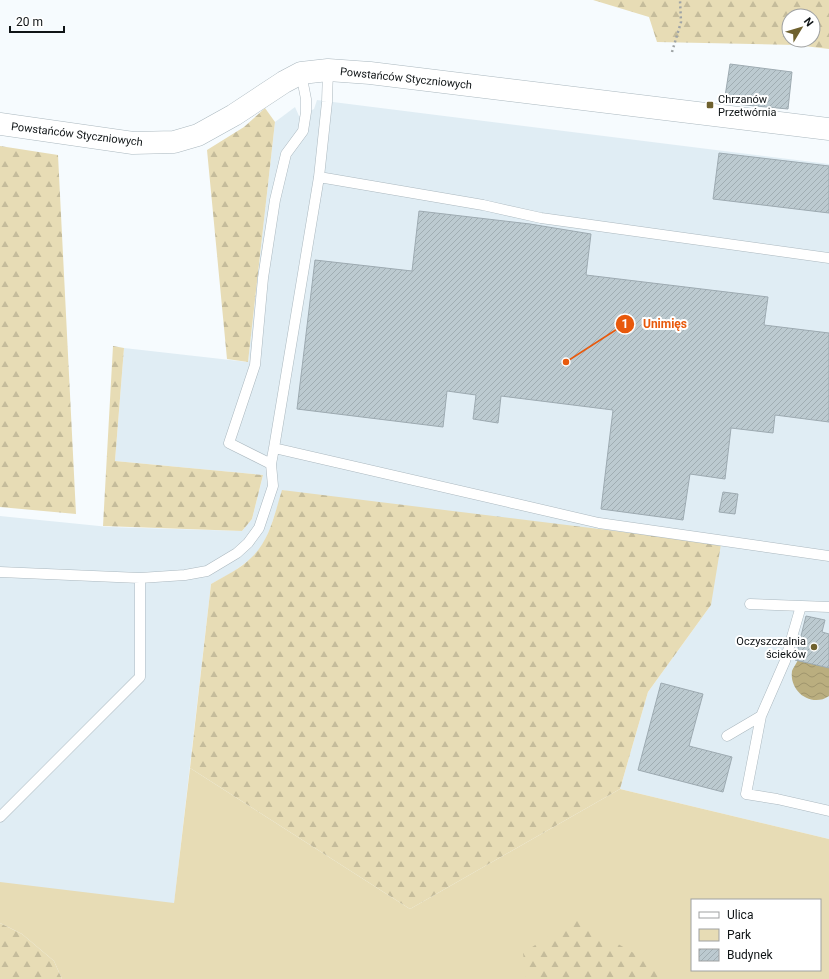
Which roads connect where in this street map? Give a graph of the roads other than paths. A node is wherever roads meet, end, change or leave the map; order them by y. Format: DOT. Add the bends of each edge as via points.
graph roads {
  1 [pos="328,70"];
  2 [pos="301,73"];
  3 [pos="0,124"];
  4 [pos="829,129"];
  5 [pos="319,177"];
  6 [pos="829,258"];
  7 [pos="274,448"];
  8 [pos="271,464"];
  9 [pos="829,556"];
  10 [pos="0,572"];
  11 [pos="140,578"];
  12 [pos="750,604"];
  13 [pos="801,606"];
  14 [pos="829,607"];
  15 [pos="761,716"];
  16 [pos="727,736"];
  17 [pos="829,811"];
  18 [pos="0,817"];
  1 -- 2 [label="street, Powstańców Styczniowych"];
  1 -- 4 [label="street, Powstańców Styczniowych" via="383,74"];
  1 -- 5 [label="lane"];
  2 -- 3 [label="street, Powstańców Styczniowych" via="198,135 174,142 133,143"];
  2 -- 8 [label="lane" via="306,98 303,131 286,154 275,200 263,278 255,365 229,443"];
  5 -- 6 [label="lane" via="483,205 541,218"];
  5 -- 7 [label="lane"];
  7 -- 8 [label="lane"];
  7 -- 9 [label="lane" via="599,523"];
  8 -- 11 [label="lane" via="273,486 259,528 237,553 207,571"];
  10 -- 11 [label="lane"];
  11 -- 18 [label="lane" via="140,677"];
  12 -- 13 [label="lane"];
  13 -- 14 [label="lane"];
  13 -- 15 [label="lane" via="785,662"];
  15 -- 16 [label="lane"];
  15 -- 17 [label="lane" via="746,794"];
}
